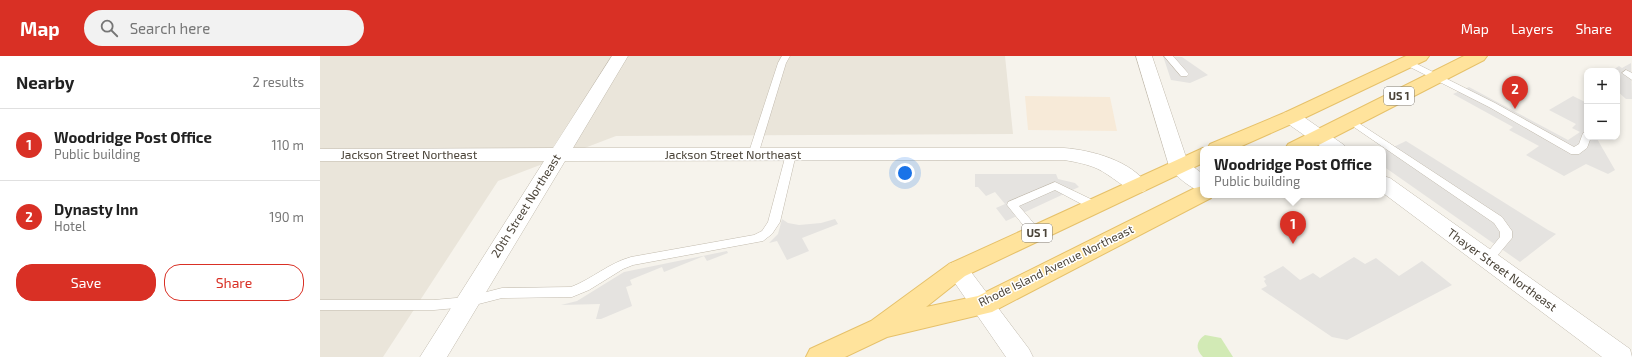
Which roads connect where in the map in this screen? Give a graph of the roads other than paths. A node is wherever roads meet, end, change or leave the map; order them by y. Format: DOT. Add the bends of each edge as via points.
graph roads {
  1 [pos="620,56"];
  2 [pos="786,56"];
  3 [pos="1144,56"];
  4 [pos="1168,56"];
  5 [pos="1478,56"];
  6 [pos="1414,59"];
  7 [pos="1184,74"];
  8 [pos="1437,77"];
  9 [pos="1291,117"];
  10 [pos="1351,121"];
  11 [pos="1320,137"];
  12 [pos="1585,140"];
  13 [pos="1225,146"];
  14 [pos="1301,146"];
  15 [pos="1333,146"];
  16 [pos="791,154"];
  17 [pos="320,155"];
  18 [pos="558,155"];
  19 [pos="753,155"];
  20 [pos="1200,156"];
  21 [pos="1179,166"];
  22 [pos="1200,183"];
  23 [pos="1386,185"];
  24 [pos="1138,186"];
  25 [pos="1200,195"];
  26 [pos="1095,206"];
  27 [pos="1036,234"];
  28 [pos="1488,259"];
  29 [pos="957,270"];
  30 [pos="467,302"];
  31 [pos="983,305"];
  32 [pos="320,306"];
  33 [pos="880,328"];
  34 [pos="433,357"];
  35 [pos="819,357"];
  36 [pos="1020,357"];
  37 [pos="1621,357"];
  1 -- 18 [label="street, 20th Street Northeast"];
  2 -- 19 [label="lane"];
  3 -- 21 [label="street"];
  4 -- 7 [label="lane"];
  5 -- 8 [label="main road, US 1"];
  6 -- 8 [label="lane"];
  6 -- 9 [label="main road, US 1"];
  8 -- 10 [label="main road, US 1"];
  8 -- 12 [label="lane" via="1575,152 1583,146"];
  9 -- 11 [label="street"];
  9 -- 13 [label="main road, US 1"];
  10 -- 11 [label="main road, US 1"];
  10 -- 28 [label="lane" via="1498,220 1506,231 1506,238"];
  11 -- 14 [label="main road, US 1"];
  11 -- 15 [label="street"];
  16 -- 19 [label="street, Jackson Street Northeast"];
  16 -- 24 [label="street, Jackson Street Northeast" via="1064,154 1103,163"];
  16 -- 30 [label="lane" via="774,222 764,236 631,261 572,292 502,293"];
  17 -- 18 [label="street, Jackson Street Northeast"];
  18 -- 19 [label="street, Jackson Street Northeast"];
  18 -- 30 [label="street, 20th Street Northeast"];
  20 -- 21 [label="main road, Rhode Island Avenue Northeast / US 1"];
  21 -- 22 [label="street"];
  21 -- 24 [label="main road, Rhode Island Avenue Northeast / US 1"];
  23 -- 28 [label="street, Thayer Street Northeast"];
  24 -- 26 [label="main road, Rhode Island Avenue Northeast / US 1"];
  25 -- 31 [label="main road, Rhode Island Avenue Northeast / US 1"];
  26 -- 27 [label="main road, Rhode Island Avenue Northeast / US 1"];
  26 -- 27 [label="lane" via="1055,186 1012,205"];
  27 -- 29 [label="main road, Rhode Island Avenue Northeast / US 1"];
  28 -- 37 [label="street, Thayer Street Northeast"];
  29 -- 31 [label="street"];
  29 -- 33 [label="main road, Rhode Island Avenue Northeast / US 1"];
  30 -- 32 [label="lane" via="434,305"];
  30 -- 34 [label="street, 20th Street Northeast"];
  31 -- 33 [label="main road, Rhode Island Avenue Northeast / US 1"];
  31 -- 36 [label="street"];
  33 -- 35 [label="main road, Rhode Island Avenue Northeast / US 1"];
}
